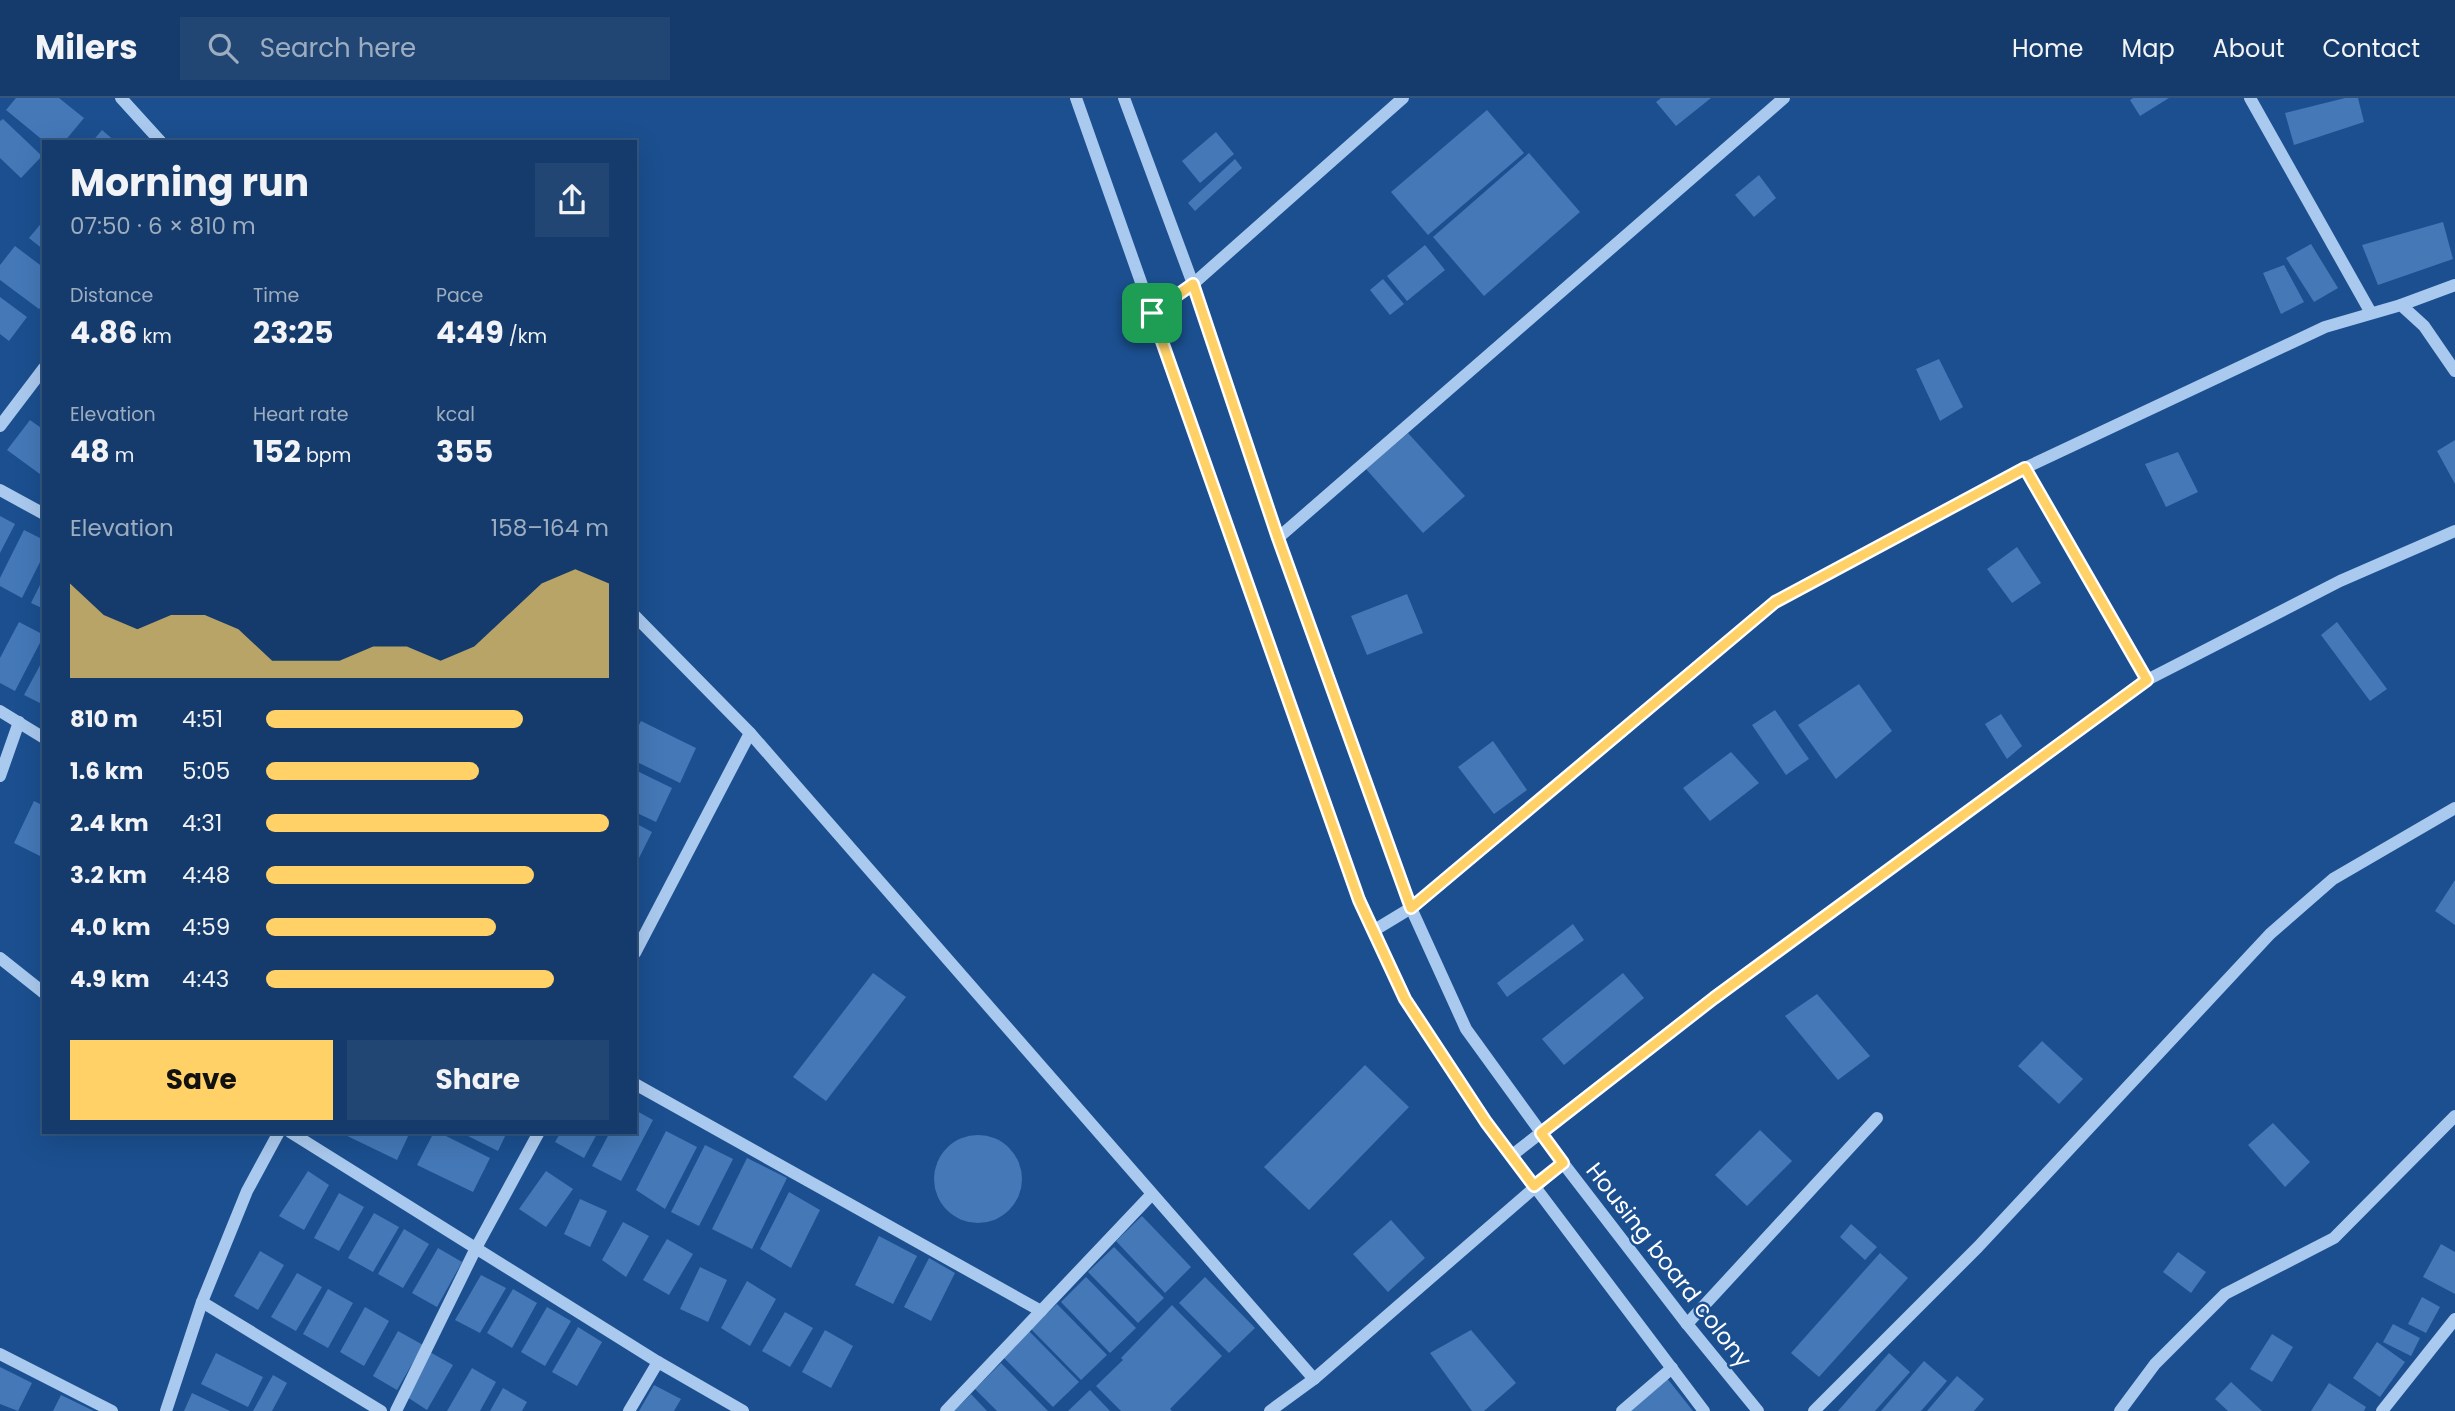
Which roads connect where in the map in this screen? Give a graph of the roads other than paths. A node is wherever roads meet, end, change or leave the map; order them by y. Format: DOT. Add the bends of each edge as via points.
graph roads {
  1 [pos="121,98"];
  2 [pos="1076,98"];
  3 [pos="1124,98"];
  4 [pos="1402,98"];
  5 [pos="1784,98"];
  6 [pos="2250,98"];
  7 [pos="159,140"];
  8 [pos="1193,284"];
  9 [pos="2455,285"];
  10 [pos="2401,305"];
  11 [pos="1152,313"];
  12 [pos="2371,313"];
  13 [pos="42,371"];
  14 [pos="2455,371"];
  15 [pos="0,426"];
  16 [pos="2025,468"];
  17 [pos="0,490"];
  18 [pos="42,513"];
  19 [pos="2455,531"];
  20 [pos="1278,538"];
  21 [pos="637,618"];
  22 [pos="2147,680"];
  23 [pos="0,711"];
  24 [pos="19,722"];
  25 [pos="750,733"];
  26 [pos="42,737"];
  27 [pos="0,776"];
  28 [pos="2455,808"];
  29 [pos="1411,908"];
  30 [pos="1373,932"];
  31 [pos="637,949"];
  32 [pos="0,958"];
  33 [pos="42,991"];
  34 [pos="637,1085"];
  35 [pos="2455,1116"];
  36 [pos="1877,1118"];
  37 [pos="1541,1133"];
  38 [pos="278,1134"];
  39 [pos="293,1134"];
  40 [pos="538,1134"];
  41 [pos="1511,1156"];
  42 [pos="1563,1163"];
  43 [pos="1534,1186"];
  44 [pos="1152,1194"];
  45 [pos="476,1248"];
  46 [pos="202,1302"];
  47 [pos="1041,1311"];
  48 [pos="2455,1319"];
  49 [pos="1687,1324"];
  50 [pos="0,1354"];
  51 [pos="658,1362"];
  52 [pos="1672,1368"];
  53 [pos="1314,1379"];
  54 [pos="112,1411"];
  55 [pos="166,1411"];
  56 [pos="380,1411"];
  57 [pos="396,1411"];
  58 [pos="629,1411"];
  59 [pos="743,1411"];
  60 [pos="946,1411"];
  61 [pos="1269,1411"];
  62 [pos="1622,1411"];
  63 [pos="1704,1411"];
  64 [pos="1758,1411"];
  65 [pos="1814,1411"];
  66 [pos="2120,1411"];
  67 [pos="2382,1411"];
  1 -- 7 [label="street"];
  2 -- 11 [label="street"];
  3 -- 8 [label="street, Housing board colony"];
  4 -- 8 [label="street"];
  5 -- 20 [label="street"];
  6 -- 12 [label="street"];
  8 -- 11 [label="street"];
  8 -- 20 [label="street, Housing board colony"];
  9 -- 10 [label="street"];
  10 -- 12 [label="street"];
  10 -- 14 [label="street" via="2424,327"];
  11 -- 30 [label="street"];
  12 -- 16 [label="street" via="2325,327"];
  13 -- 15 [label="street"];
  16 -- 22 [label="street"];
  16 -- 29 [label="street" via="1775,602"];
  17 -- 18 [label="street"];
  19 -- 22 [label="street" via="2340,581"];
  20 -- 29 [label="street, Housing board colony"];
  21 -- 25 [label="street"];
  22 -- 37 [label="street" via="1714,998"];
  23 -- 24 [label="street"];
  24 -- 26 [label="street"];
  24 -- 27 [label="street"];
  25 -- 31 [label="street"];
  25 -- 44 [label="street"];
  28 -- 65 [label="street" via="2333,879 2270,934 1978,1247"];
  29 -- 30 [label="street"];
  29 -- 37 [label="street, Housing board colony" via="1466,1029"];
  30 -- 41 [label="street" via="1405,999"];
  32 -- 33 [label="street"];
  34 -- 47 [label="street"];
  35 -- 66 [label="street" via="2334,1238 2225,1294 2155,1364"];
  36 -- 49 [label="street"];
  37 -- 41 [label="street"];
  37 -- 42 [label="street, Housing board colony"];
  38 -- 46 [label="street" via="247,1191"];
  39 -- 45 [label="street"];
  40 -- 45 [label="street"];
  41 -- 43 [label="street"];
  42 -- 43 [label="street"];
  42 -- 49 [label="street, Housing board colony"];
  43 -- 52 [label="street"];
  43 -- 53 [label="street"];
  44 -- 47 [label="street"];
  44 -- 53 [label="street"];
  45 -- 51 [label="street"];
  45 -- 57 [label="street"];
  46 -- 55 [label="street"];
  46 -- 56 [label="street"];
  47 -- 60 [label="street"];
  48 -- 67 [label="street"];
  49 -- 64 [label="street, Housing board colony"];
  50 -- 54 [label="street"];
  51 -- 58 [label="street"];
  51 -- 59 [label="street"];
  52 -- 62 [label="street"];
  52 -- 63 [label="street"];
  53 -- 61 [label="street"];
}
